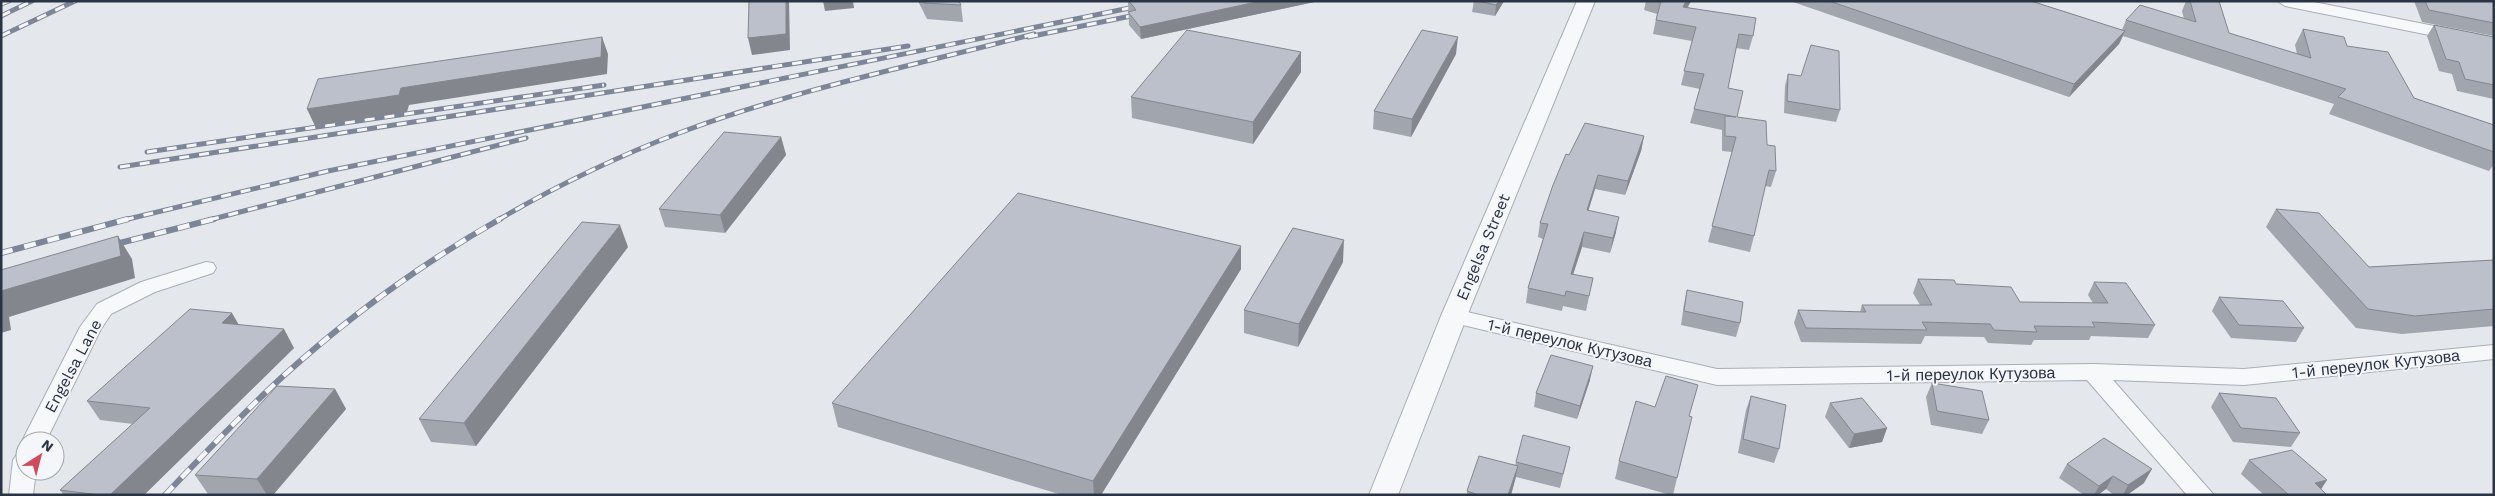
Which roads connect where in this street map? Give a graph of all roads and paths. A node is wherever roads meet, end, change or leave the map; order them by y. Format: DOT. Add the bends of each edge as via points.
graph roads {
  1 [pos="1586,1"];
  2 [pos="2285,1"];
  3 [pos="2494,43"];
  4 [pos="206,268"];
  5 [pos="1454,316"];
  6 [pos="2494,352"];
  7 [pos="2093,372"];
  8 [pos="39,431"];
  9 [pos="23,481"];
  10 [pos="21,495"];
  11 [pos="1383,495"];
  12 [pos="2202,495"];
  1 -- 5 [label="street, Engelsa Street"];
  2 -- 3 [label="street"];
  4 -- 8 [label="street, Engelsa Lane" via="148,287 104,309 91,327"];
  5 -- 7 [label="street, 1-й переулок Кутузова" via="1717,377"];
  5 -- 11 [label="street, Engelsa Street"];
  6 -- 7 [label="street, 1-й переулок Кутузова" via="2244,377"];
  7 -- 12 [label="street"];
  9 -- 10 [label="street"];
}
